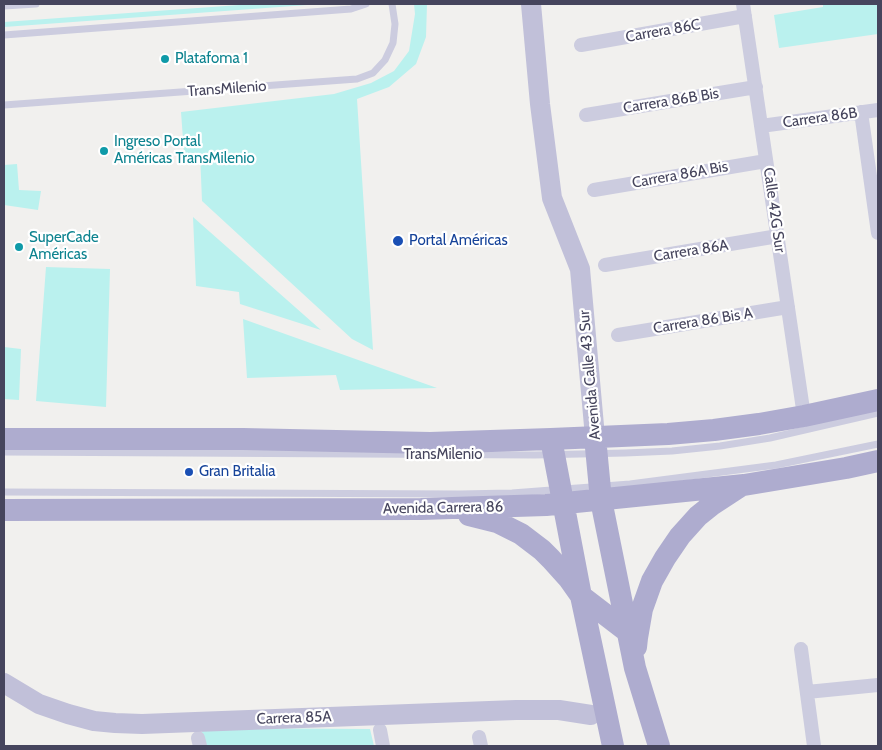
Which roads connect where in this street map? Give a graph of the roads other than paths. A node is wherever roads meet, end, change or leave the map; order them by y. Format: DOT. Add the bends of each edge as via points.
graph roads {
  1 [pos="36,4"];
  2 [pos="366,4"];
  3 [pos="392,4"];
  4 [pos="531,4"];
  5 [pos="542,4"];
  6 [pos="4,6"];
  7 [pos="744,10"];
  8 [pos="4,35"];
  9 [pos="581,45"];
  10 [pos="756,87"];
  11 [pos="540,104"];
  12 [pos="4,105"];
  13 [pos="878,110"];
  14 [pos="861,112"];
  15 [pos="586,115"];
  16 [pos="761,126"];
  17 [pos="766,161"];
  18 [pos="594,190"];
  19 [pos="878,233"];
  20 [pos="778,236"];
  21 [pos="604,265"];
  22 [pos="788,308"];
  23 [pos="618,335"];
  24 [pos="878,400"];
  25 [pos="878,413"];
  26 [pos="804,416"];
  27 [pos="4,439"];
  28 [pos="878,444"];
  29 [pos="596,446"];
  30 [pos="553,447"];
  31 [pos="4,452"];
  32 [pos="878,461"];
  33 [pos="744,484"];
  34 [pos="4,492"];
  35 [pos="601,493"];
  36 [pos="562,496"];
  37 [pos="421,509"];
  38 [pos="4,510"];
  39 [pos="581,596"];
  40 [pos="628,632"];
  41 [pos="801,649"];
  42 [pos="635,668"];
  43 [pos="4,683"];
  44 [pos="878,685"];
  45 [pos="807,692"];
  46 [pos="591,715"];
  47 [pos="380,730"];
  48 [pos="383,746"];
  49 [pos="613,746"];
  50 [pos="659,746"];
  51 [pos="814,746"];
  1 -- 6 [label="lane"];
  2 -- 8 [label="lane" via="351,9"];
  3 -- 12 [label="lane, TransMilenio" via="393,43 385,60 373,73 357,79"];
  4 -- 11 [label="street, Avenida Calle 43 Sur"];
  5 -- 11 [label="street"];
  7 -- 9 [label="street, Carrera 86C"];
  7 -- 10 [label="street, Calle 42G Sur"];
  10 -- 15 [label="street, Carrera 86B Bis"];
  10 -- 16 [label="street, Calle 42G Sur"];
  11 -- 29 [label="street, Avenida Calle 43 Sur" via="552,198 580,269"];
  13 -- 14 [label="street, Carrera 86B"];
  14 -- 16 [label="street, Carrera 86B"];
  14 -- 19 [label="street"];
  16 -- 17 [label="street, Calle 42G Sur"];
  17 -- 18 [label="street, Carrera 86A Bis"];
  17 -- 20 [label="street, Calle 42G Sur"];
  20 -- 21 [label="street, Carrera 86A"];
  20 -- 22 [label="street, Calle 42G Sur"];
  22 -- 23 [label="street, Carrera 86 Bis A"];
  22 -- 26 [label="street, Calle 42G Sur"];
  24 -- 26 [label="main road"];
  25 -- 29 [label="lane" via="720,446 672,451"];
  26 -- 29 [label="main road"];
  27 -- 30 [label="main road" via="233,439"];
  28 -- 35 [label="lane" via="776,465 630,484"];
  29 -- 30 [label="main road"];
  29 -- 35 [label="main road, Avenida Calle 43 Sur"];
  30 -- 31 [label="lane, TransMilenio"];
  30 -- 36 [label="main road"];
  32 -- 33 [label="main road, Avenida Carrera 86"];
  33 -- 35 [label="main road, Avenida Carrera 86"];
  33 -- 42 [label="main road" via="698,516 664,558 642,609"];
  34 -- 36 [label="lane" via="512,493"];
  35 -- 36 [label="main road, Avenida Carrera 86"];
  35 -- 40 [label="main road, Avenida Calle 43 Sur"];
  36 -- 37 [label="main road, Avenida Carrera 86"];
  36 -- 39 [label="main road"];
  37 -- 38 [label="main road, Avenida Carrera 86"];
  37 -- 39 [label="main road" via="484,518 515,531 551,559"];
  39 -- 40 [label="main road"];
  39 -- 49 [label="main road"];
  40 -- 42 [label="main road, Avenida Calle 43 Sur"];
  41 -- 45 [label="street"];
  42 -- 50 [label="main road, Avenida Calle 43 Sur"];
  43 -- 46 [label="street, Carrera 85A" via="39,704 94,721 115,723 516,710 559,710"];
  44 -- 45 [label="street"];
  45 -- 51 [label="street"];
  47 -- 48 [label="street"];
}
